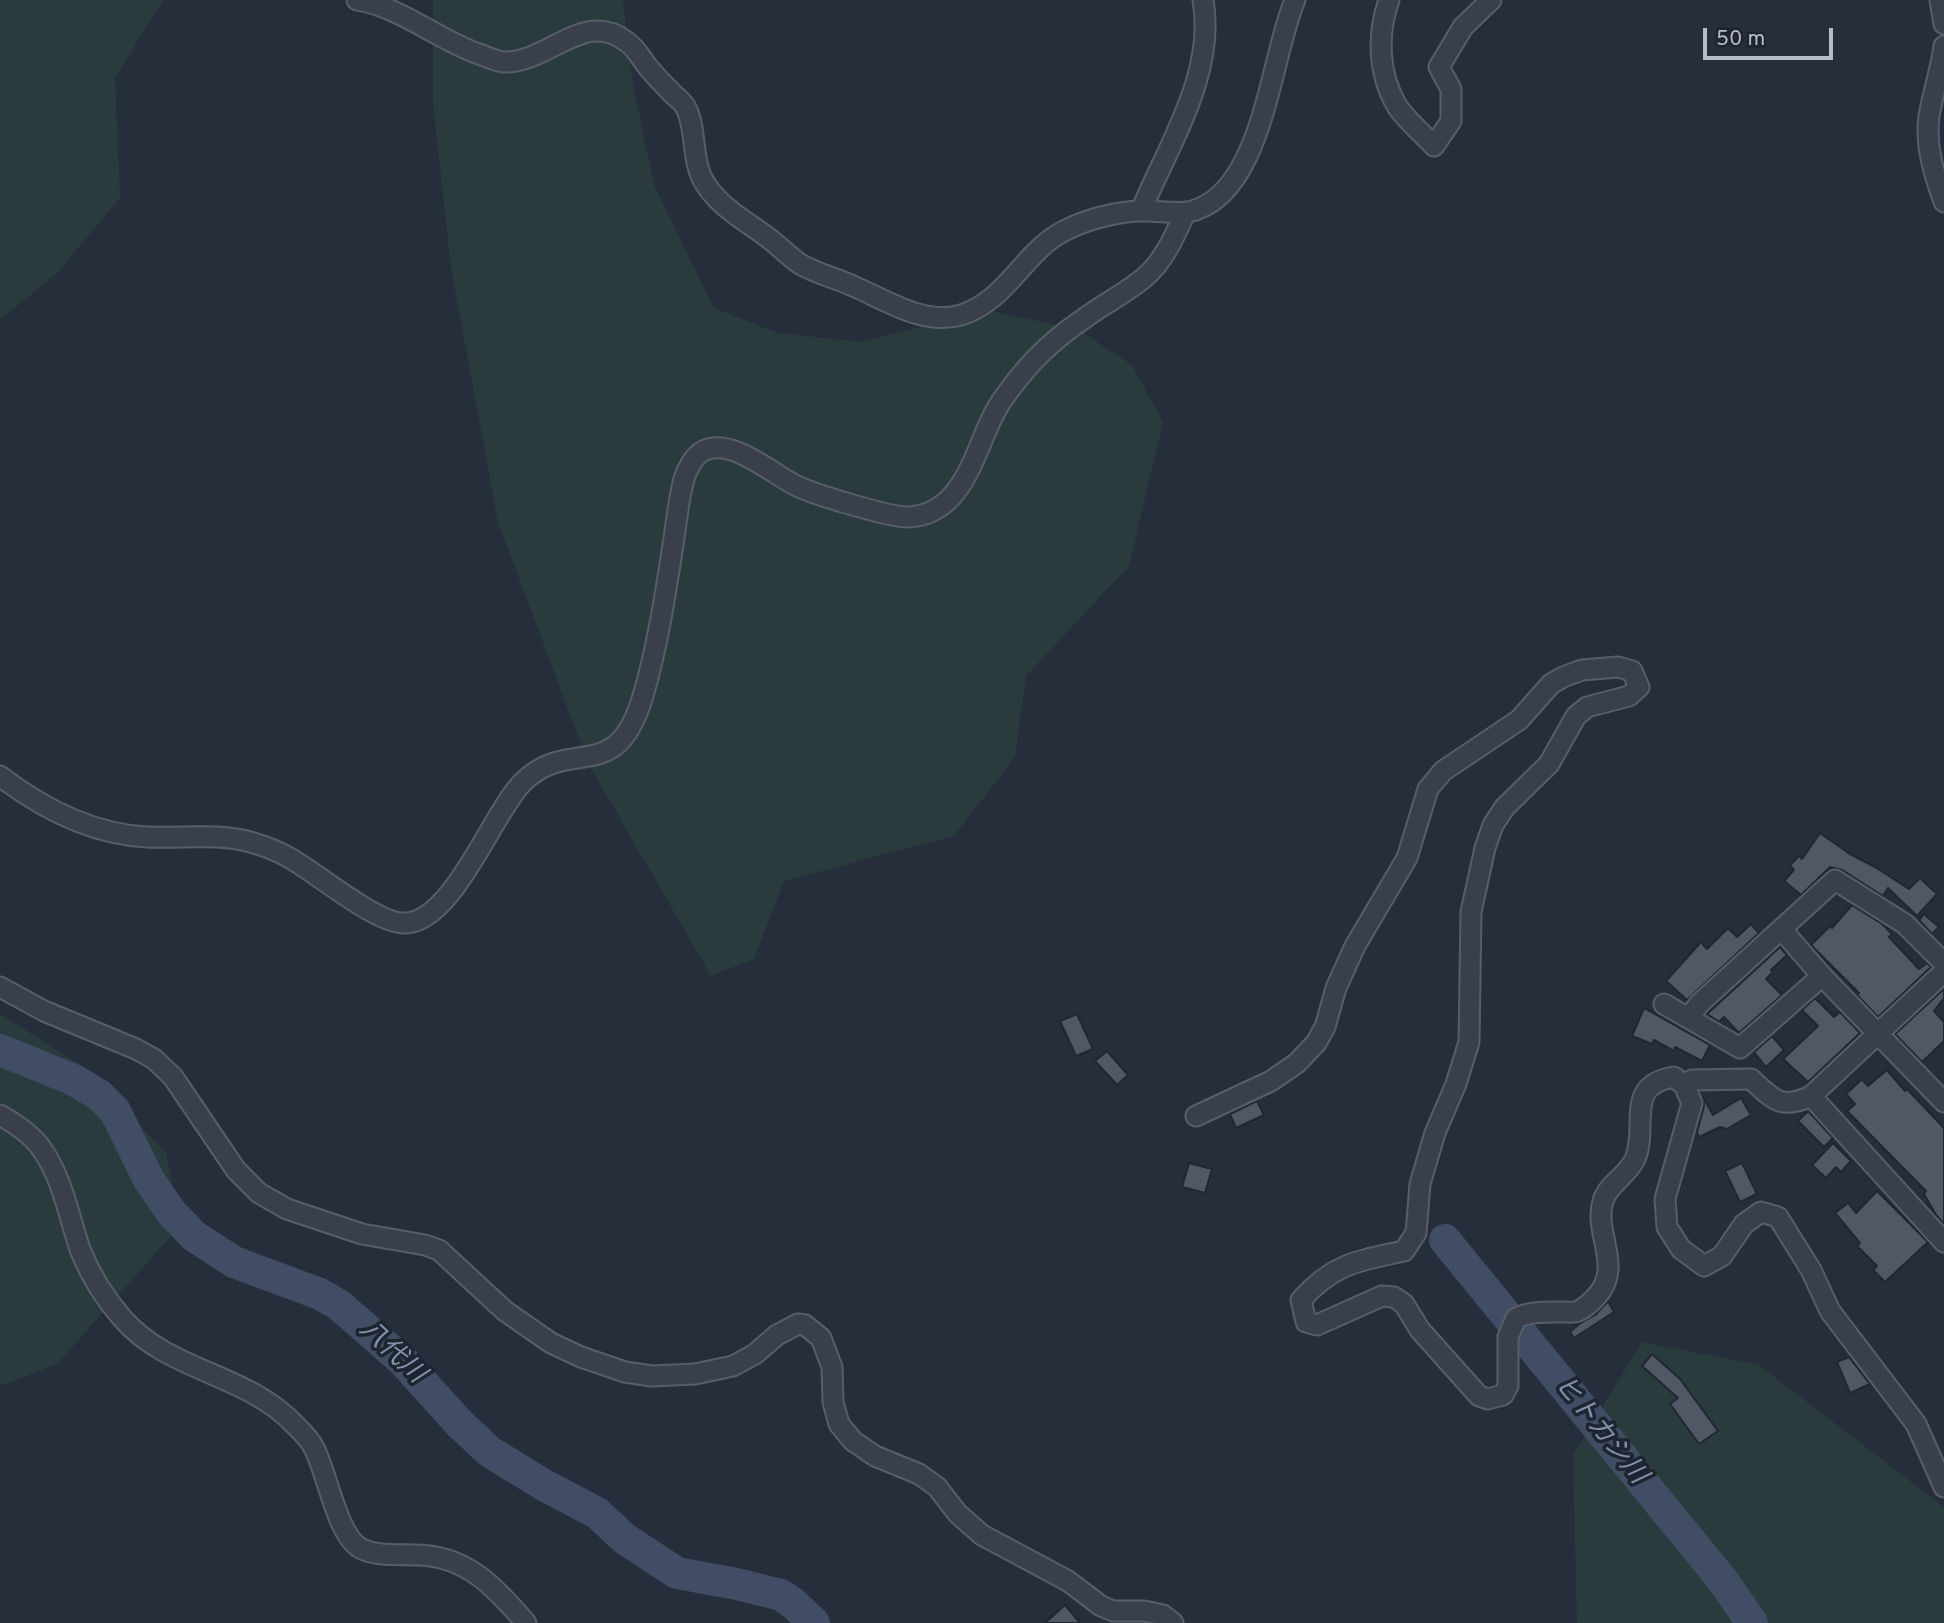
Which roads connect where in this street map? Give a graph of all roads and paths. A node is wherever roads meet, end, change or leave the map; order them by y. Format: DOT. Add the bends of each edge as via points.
graph roads {
  1 [pos="358,0"];
  2 [pos="1203,0"];
  3 [pos="1295,0"];
  4 [pos="1389,0"];
  5 [pos="1491,0"];
  6 [pos="1940,0"];
  7 [pos="1944,24"];
  8 [pos="1944,46"];
  9 [pos="1944,202"];
  10 [pos="1141,211"];
  11 [pos="1185,212"];
  12 [pos="0,776"];
  13 [pos="1782,930"];
  14 [pos="1944,963"];
  15 [pos="1944,972"];
  16 [pos="1822,976"];
  17 [pos="0,987"];
  18 [pos="1664,1004"];
  19 [pos="1689,1018"];
  20 [pos="1880,1035"];
  21 [pos="1684,1085"];
  22 [pos="1811,1096"];
  23 [pos="1944,1102"];
  24 [pos="0,1115"];
  25 [pos="1196,1116"];
  26 [pos="1944,1241"];
  27 [pos="1944,1487"];
  28 [pos="526,1623"];
  29 [pos="1174,1623"];
  1 -- 10 [label="street" via="502,62 527,59 588,31 608,31 628,42 686,107 701,175 723,204 814,272 922,315 952,316 981,306 1050,239 1110,215"];
  2 -- 10 [label="street" via="1206,35 1194,86"];
  3 -- 11 [label="street" via="1264,112 1245,160 1218,197"];
  4 -- 5 [label="street" via="1380,39 1390,92 1434,146 1451,121 1451,89 1439,67 1463,27"];
  6 -- 7 [label="street"];
  8 -- 9 [label="street" via="1928,140"];
  10 -- 11 [label="street"];
  11 -- 12 [label="street" via="1172,242 1148,275 1077,323 1016,381 995,411 960,487 940,508 903,517 795,485 751,457 707,449 698,454 684,480 663,606 632,728 614,749 589,758 554,761 521,784 453,888 431,912 410,923 377,914 288,857 253,842 114,834 55,812"];
  13 -- 14 [label="street" via="1835,880 1905,924"];
  13 -- 16 [label="street"];
  13 -- 19 [label="street"];
  15 -- 20 [label="street"];
  16 -- 19 [label="street" via="1740,1048"];
  16 -- 20 [label="street"];
  17 -- 29 [label="street" via="154,1059 173,1077 236,1170 259,1193 287,1209 362,1234 439,1250 505,1311 551,1343 581,1357 625,1372 695,1374 733,1366 777,1335 806,1325 821,1338 832,1367 839,1424 853,1441 875,1456 919,1474 982,1535 1068,1581 1101,1606 1163,1615"];
  18 -- 19 [label="street"];
  20 -- 22 [label="street"];
  20 -- 23 [label="street"];
  21 -- 22 [label="street" via="1692,1080 1752,1079 1783,1104"];
  21 -- 25 [label="street" via="1674,1077 1658,1080 1647,1091 1641,1103 1635,1159 1603,1200 1601,1223 1609,1277 1597,1297 1578,1311 1528,1313 1516,1318 1508,1337 1508,1385 1503,1395 1479,1396 1394,1297 1381,1296 1317,1325 1306,1322 1301,1300 1315,1285 1348,1264 1404,1251 1416,1233 1420,1184 1469,1042 1471,912 1493,825 1549,764 1576,716 1587,708 1629,696 1639,687 1632,671 1618,667 1582,670 1551,684 1520,720 1443,771 1428,789 1407,858 1355,946 1316,1043 1272,1081"];
  21 -- 27 [label="street" via="1692,1103 1665,1199 1667,1227 1681,1249 1704,1266 1722,1256 1744,1224 1761,1212 1778,1217 1830,1311 1916,1424"];
  22 -- 26 [label="street"];
  24 -- 28 [label="street" via="40,1146 54,1170 82,1254 124,1321 163,1352 267,1402 292,1421 313,1445 335,1508 359,1548 380,1554 435,1555 465,1566 484,1578"];
}
